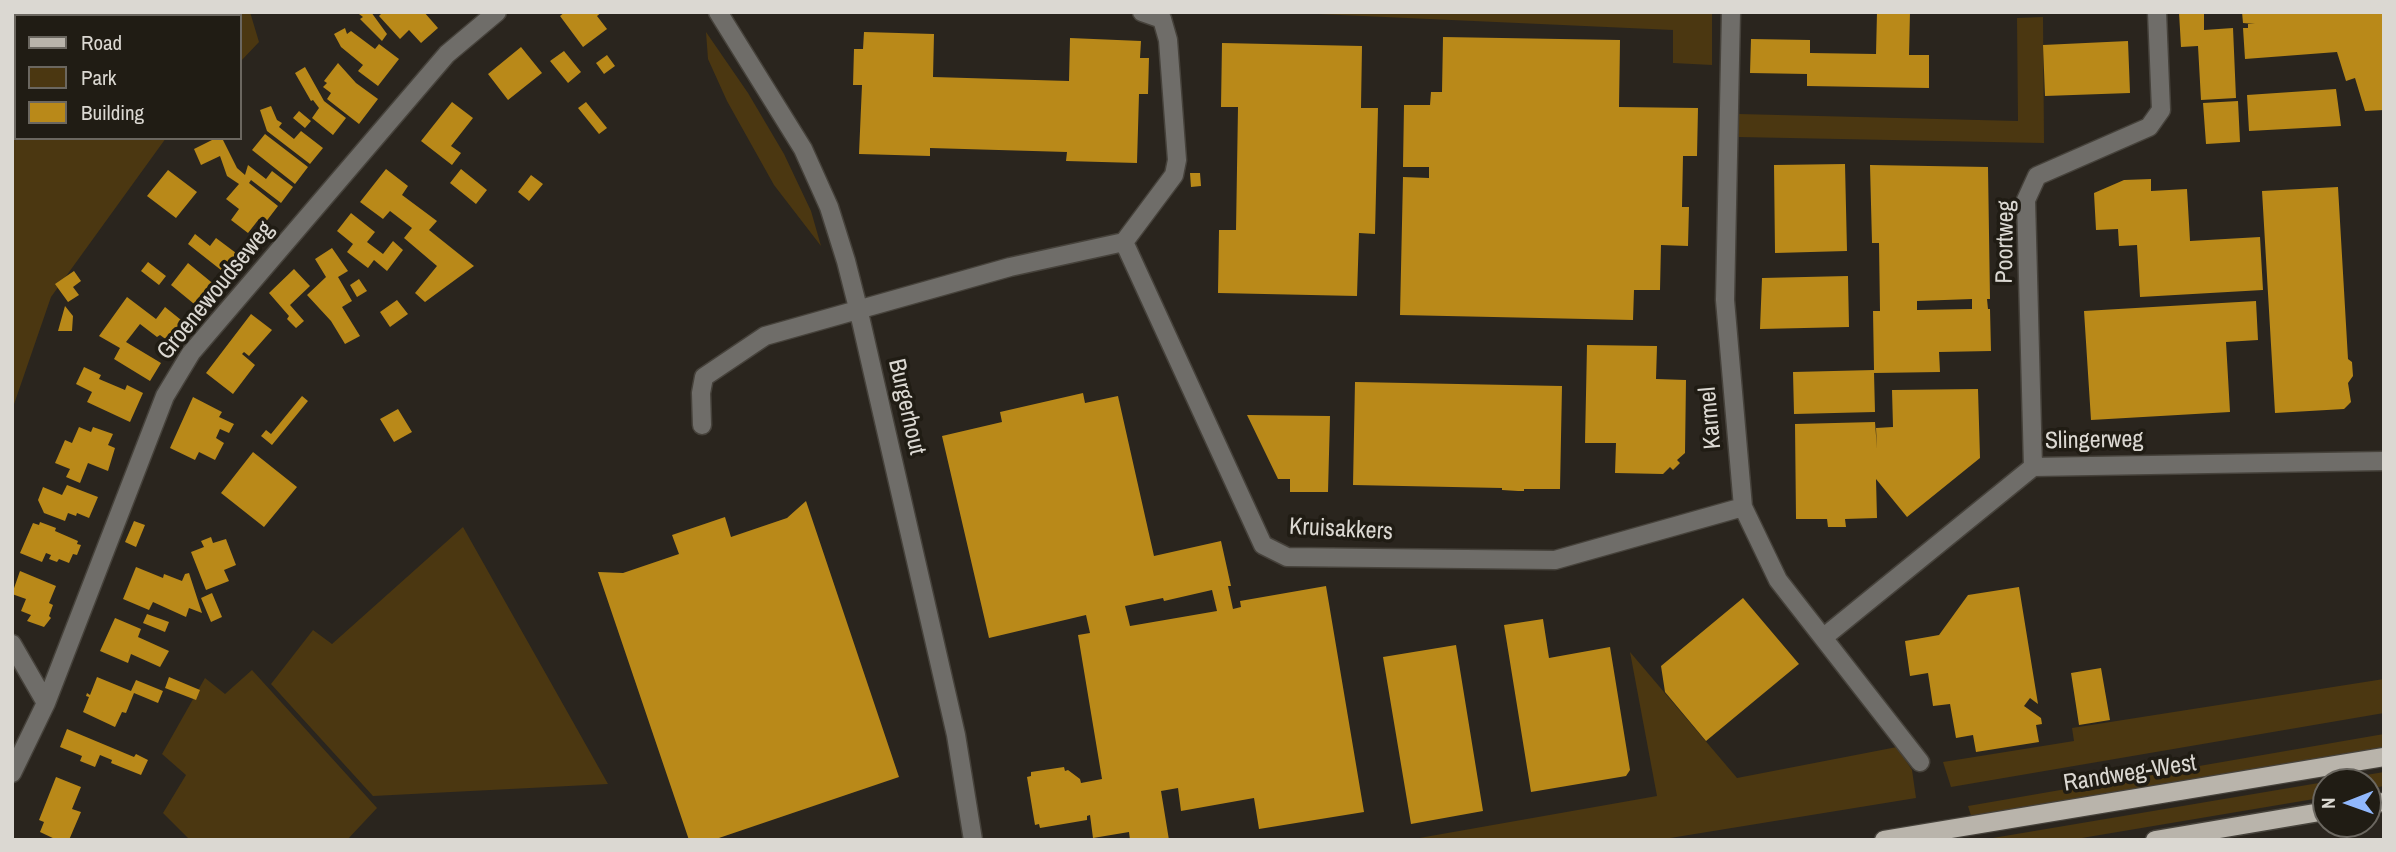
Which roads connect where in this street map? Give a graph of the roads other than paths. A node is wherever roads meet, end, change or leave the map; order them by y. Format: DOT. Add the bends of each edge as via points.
graph roads {
  1 [pos="497,12"];
  2 [pos="719,12"];
  3 [pos="1142,12"];
  4 [pos="1731,12"];
  5 [pos="2157,12"];
  6 [pos="1124,242"];
  7 [pos="858,308"];
  8 [pos="702,425"];
  9 [pos="2384,461"];
  10 [pos="2034,467"];
  11 [pos="1744,507"];
  12 [pos="1824,637"];
  13 [pos="12,644"];
  14 [pos="46,703"];
  15 [pos="2384,757"];
  16 [pos="1920,762"];
  17 [pos="12,773"];
  18 [pos="2312,813"];
  19 [pos="973,840"];
  20 [pos="1884,840"];
  21 [pos="2155,840"];
  1 -- 14 [label="street, Groenewoudseweg" via="447,54 191,353 165,396"];
  2 -- 7 [label="street, Burgerhout" via="803,149 829,207"];
  3 -- 6 [label="street" via="1162,19 1168,40 1177,160 1174,175"];
  4 -- 11 [label="street, Karmel" via="1725,300"];
  5 -- 10 [label="street, Poortweg" via="2161,110 2149,127 2037,176 2026,200"];
  6 -- 7 [label="street"];
  6 -- 11 [label="street, Kruisakkers" via="1263,545 1287,556 1555,561"];
  7 -- 8 [label="street" via="765,336 704,377"];
  7 -- 19 [label="street, Burgerhout" via="956,735"];
  9 -- 10 [label="street, Slingerweg"];
  10 -- 12 [label="street, Slingerweg"];
  11 -- 12 [label="street, Karmel" via="1778,580"];
  12 -- 16 [label="street, Karmel"];
  13 -- 14 [label="street"];
  14 -- 17 [label="street, Groenewoudseweg"];
  15 -- 20 [label="main road, Randweg-West"];
  18 -- 21 [label="main road"];
}
